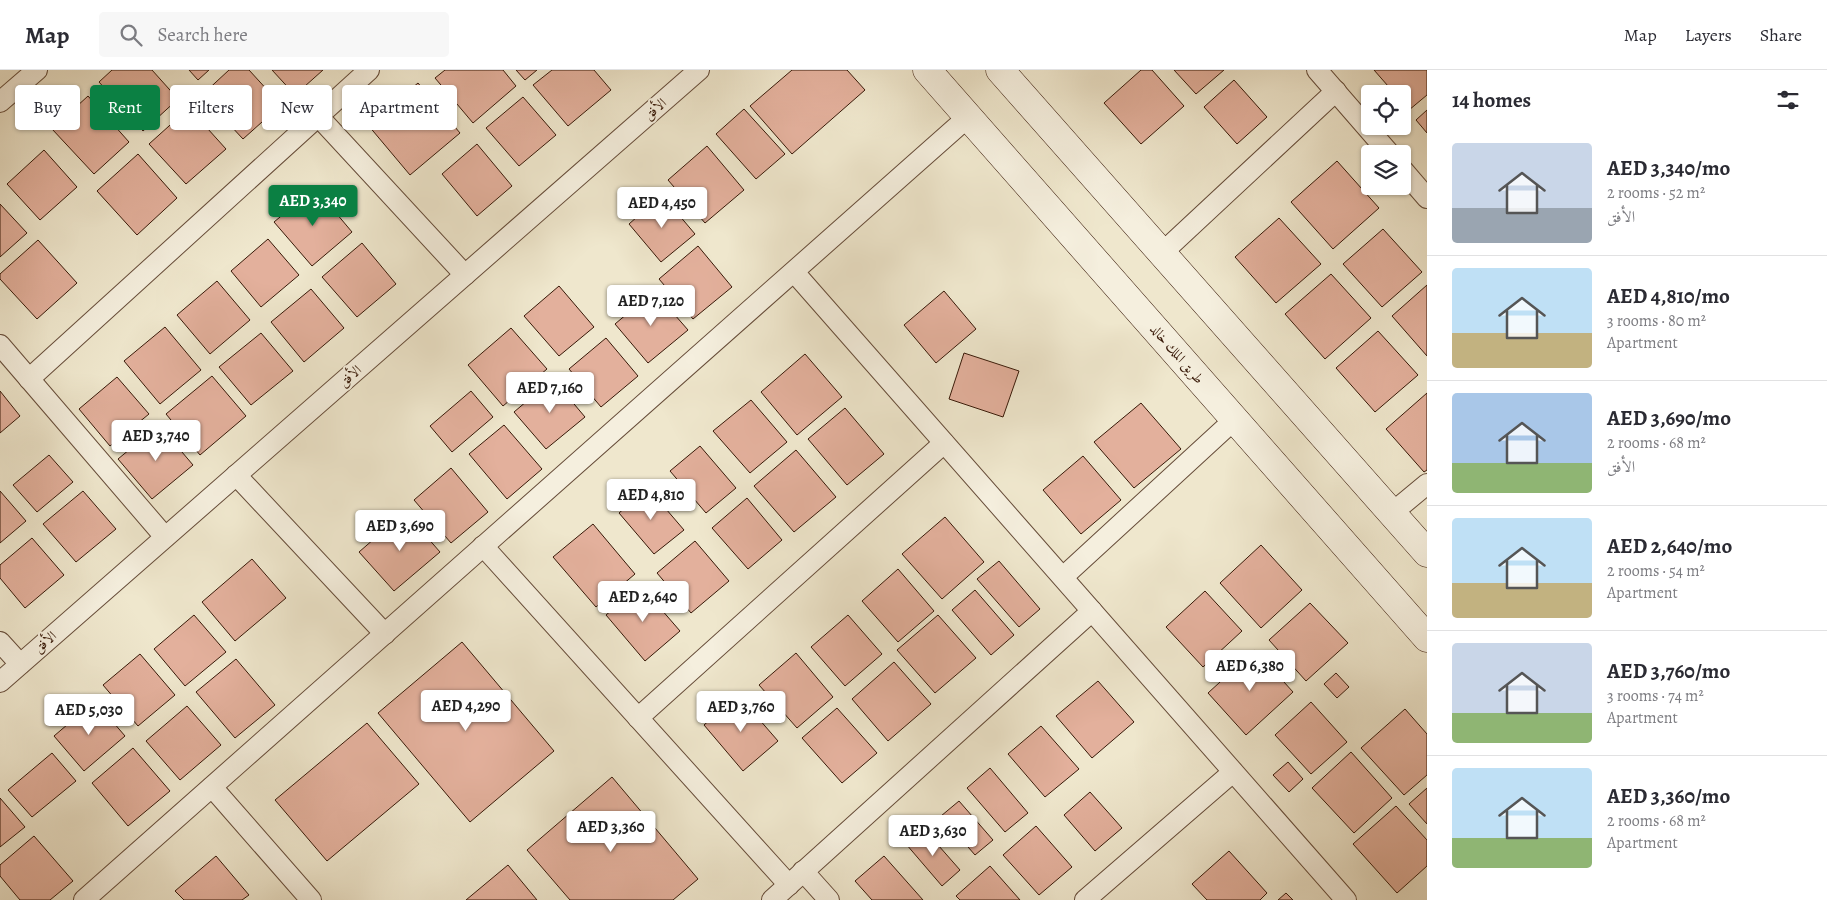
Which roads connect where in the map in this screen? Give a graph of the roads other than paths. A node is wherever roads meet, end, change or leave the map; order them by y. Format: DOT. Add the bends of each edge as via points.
graph roads {
  1 [pos="37,70"];
  2 [pos="369,70"];
  3 [pos="699,70"];
  4 [pos="927,70"];
  5 [pos="1000,70"];
  6 [pos="1318,70"];
  7 [pos="1336,91"];
  8 [pos="0,102"];
  9 [pos="332,103"];
  10 [pos="968,117"];
  11 [pos="303,130"];
  12 [pos="331,130"];
  13 [pos="1382,145"];
  14 [pos="1411,179"];
  15 [pos="1427,198"];
  16 [pos="1162,253"];
  17 [pos="794,272"];
  18 [pos="464,275"];
  19 [pos="0,345"];
  20 [pos="29,379"];
  21 [pos="1235,419"];
  22 [pos="944,443"];
  23 [pos="236,475"];
  24 [pos="1427,484"];
  25 [pos="1392,513"];
  26 [pos="165,537"];
  27 [pos="483,546"];
  28 [pos="1427,553"];
  29 [pos="1063,577"];
  30 [pos="1092,611"];
  31 [pos="385,634"];
  32 [pos="1427,638"];
  33 [pos="0,642"];
  34 [pos="20,664"];
  35 [pos="0,682"];
  36 [pos="638,718"];
  37 [pos="1234,772"];
  38 [pos="212,787"];
  39 [pos="803,871"];
  40 [pos="789,885"];
  41 [pos="84,900"];
  42 [pos="311,900"];
  43 [pos="772,900"];
  44 [pos="829,900"];
  45 [pos="1085,900"];
  46 [pos="1346,900"];
  1 -- 8 [label="street"];
  2 -- 9 [label="street"];
  3 -- 18 [label="street, الأفق"];
  4 -- 10 [label="main road, طريق الملك خالد"];
  5 -- 16 [label="main road"];
  6 -- 7 [label="street"];
  7 -- 13 [label="street"];
  7 -- 16 [label="street"];
  10 -- 17 [label="street"];
  10 -- 21 [label="main road, طريق الملك خالد"];
  11 -- 20 [label="street"];
  12 -- 18 [label="street"];
  14 -- 15 [label="street"];
  16 -- 25 [label="main road"];
  17 -- 22 [label="street"];
  17 -- 27 [label="street"];
  18 -- 23 [label="street, الأفق"];
  19 -- 20 [label="street"];
  20 -- 26 [label="street"];
  21 -- 29 [label="street"];
  21 -- 32 [label="main road, طريق الملك خالد"];
  22 -- 29 [label="street"];
  22 -- 36 [label="street"];
  23 -- 26 [label="street, الأفق"];
  23 -- 31 [label="street"];
  24 -- 25 [label="street"];
  25 -- 28 [label="main road"];
  26 -- 34 [label="street, الأفق"];
  27 -- 31 [label="street"];
  27 -- 36 [label="street"];
  29 -- 30 [label="street"];
  30 -- 37 [label="street"];
  30 -- 39 [label="street"];
  31 -- 38 [label="street"];
  33 -- 34 [label="street"];
  34 -- 35 [label="street, الأفق"];
  36 -- 40 [label="street"];
  37 -- 45 [label="street"];
  37 -- 46 [label="street"];
  38 -- 41 [label="street"];
  38 -- 42 [label="street"];
  39 -- 40 [label="street"];
  39 -- 44 [label="street"];
  40 -- 43 [label="street"];
}
